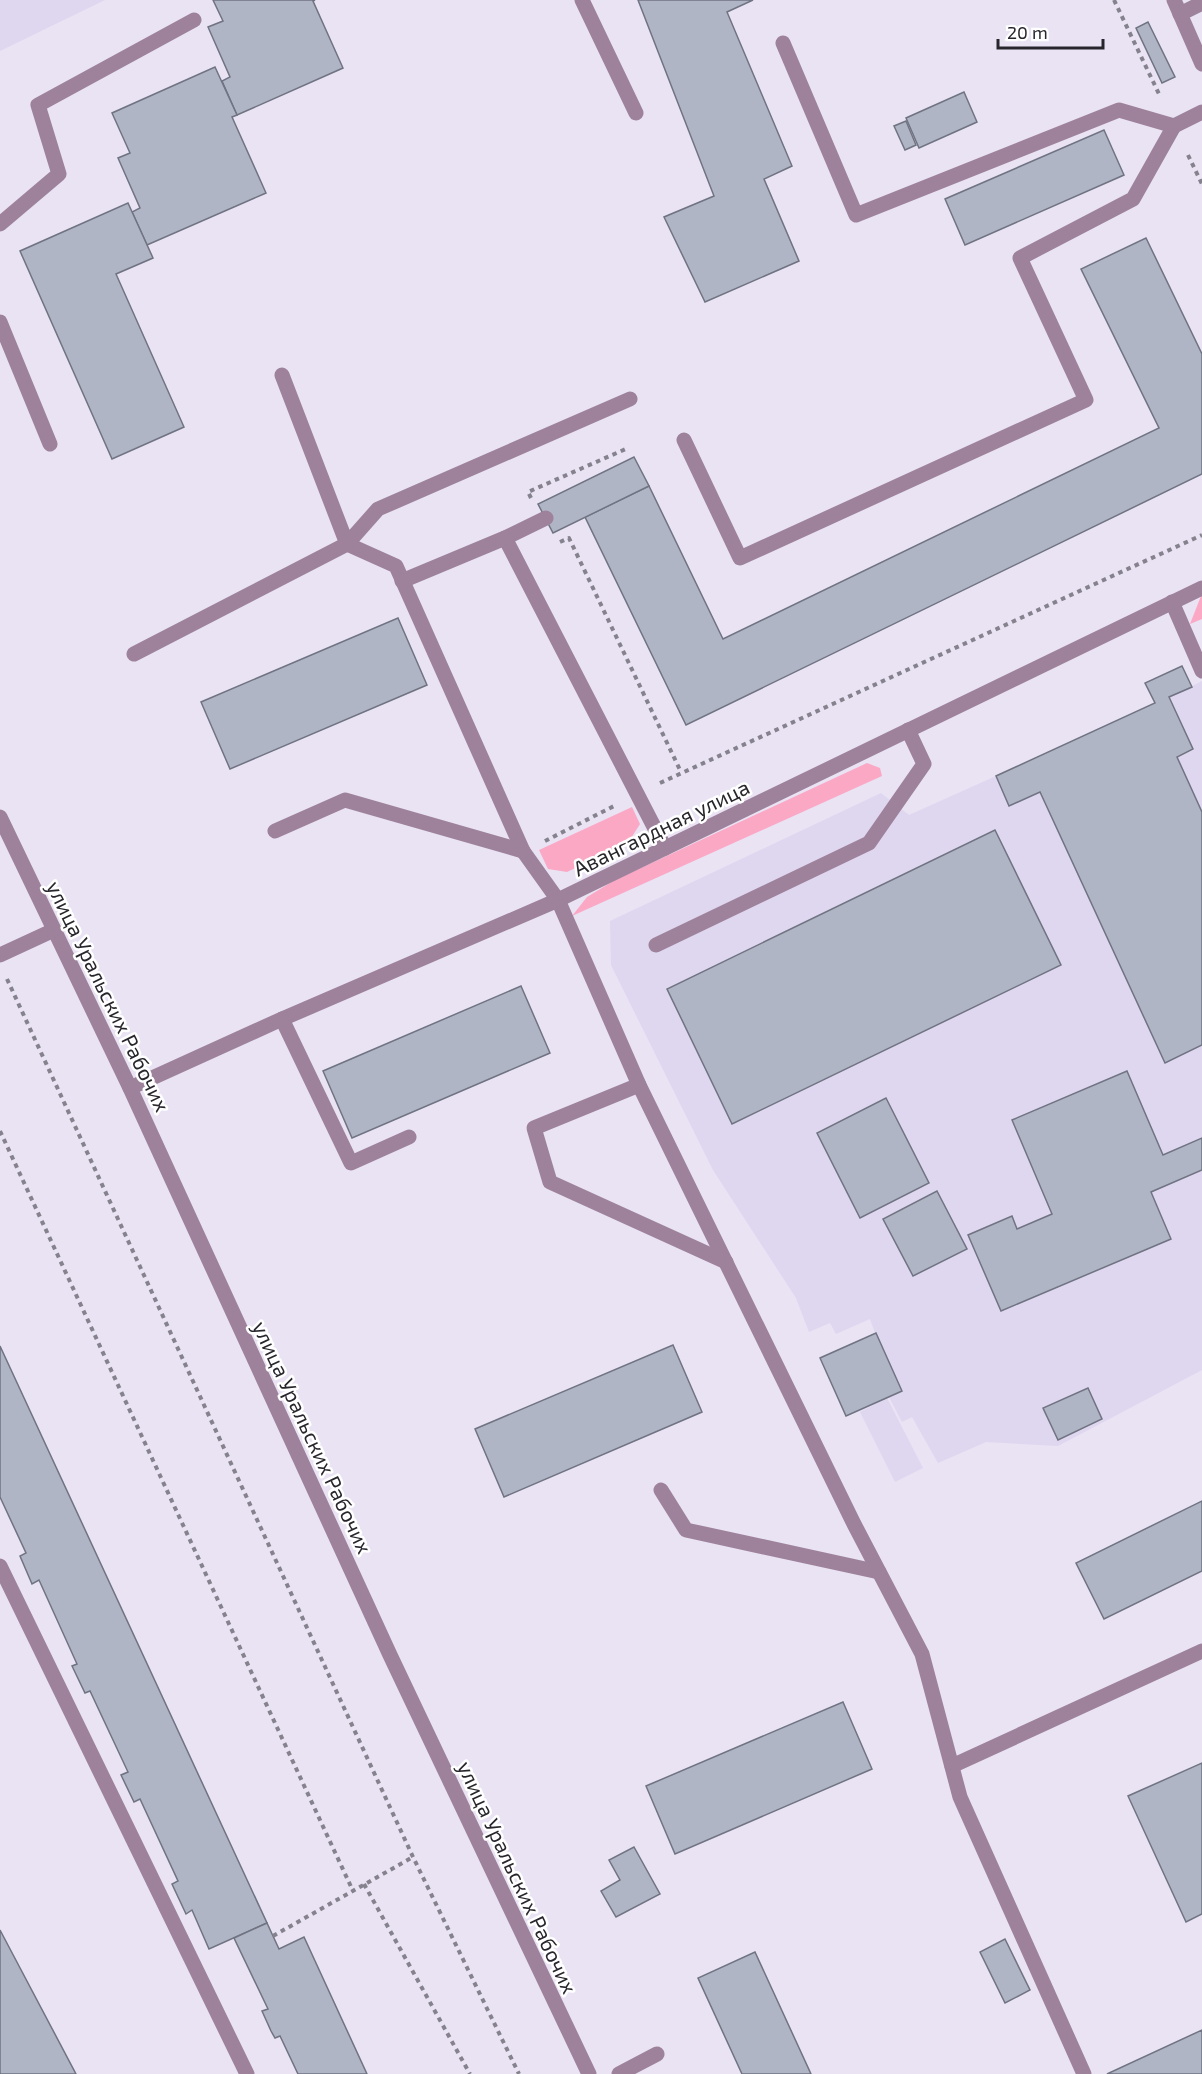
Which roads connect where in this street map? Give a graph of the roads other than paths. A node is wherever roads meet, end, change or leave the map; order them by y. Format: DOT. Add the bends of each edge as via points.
graph roads {
  1 [pos="582,0"];
  2 [pos="1202,3"];
  3 [pos="1177,7"];
  4 [pos="194,20"];
  5 [pos="783,43"];
  6 [pos="1202,64"];
  7 [pos="1202,112"];
  8 [pos="636,113"];
  9 [pos="1174,126"];
  10 [pos="0,224"];
  11 [pos="0,322"];
  12 [pos="282,375"];
  13 [pos="630,399"];
  14 [pos="684,440"];
  15 [pos="50,444"];
  16 [pos="544,519"];
  17 [pos="505,538"];
  18 [pos="347,544"];
  19 [pos="402,581"];
  20 [pos="1202,588"];
  21 [pos="1172,602"];
  22 [pos="134,654"];
  23 [pos="1202,671"];
  24 [pos="908,730"];
  25 [pos="0,818"];
  26 [pos="275,831"];
  27 [pos="665,848"];
  28 [pos="524,851"];
  29 [pos="558,900"];
  30 [pos="54,930"];
  31 [pos="656,945"];
  32 [pos="0,955"];
  33 [pos="282,1018"];
  34 [pos="639,1085"];
  35 [pos="130,1088"];
  36 [pos="409,1137"];
  37 [pos="726,1262"];
  38 [pos="661,1490"];
  39 [pos="0,1566"];
  40 [pos="879,1572"];
  41 [pos="1202,1651"];
  42 [pos="952,1766"];
  43 [pos="657,2054"];
  44 [pos="247,2074"];
  45 [pos="589,2074"];
  46 [pos="619,2074"];
  47 [pos="1084,2074"];
  1 -- 8 [label="street"];
  2 -- 3 [label="street"];
  3 -- 6 [label="street"];
  4 -- 10 [label="street" via="38,105 59,174"];
  5 -- 9 [label="street" via="856,215 1119,111"];
  7 -- 9 [label="street"];
  9 -- 14 [label="street" via="1133,199 1020,258 1086,400 740,558"];
  11 -- 15 [label="street"];
  12 -- 18 [label="street"];
  13 -- 18 [label="street" via="378,509"];
  16 -- 17 [label="street"];
  17 -- 19 [label="street"];
  17 -- 27 [label="street"];
  18 -- 19 [label="street" via="396,566"];
  18 -- 22 [label="street"];
  19 -- 28 [label="street"];
  20 -- 21 [label="street, Авангардная улица"];
  21 -- 23 [label="street"];
  21 -- 24 [label="street, Авангардная улица"];
  24 -- 27 [label="street, Авангардная улица"];
  24 -- 31 [label="street" via="924,764 868,843"];
  25 -- 30 [label="street, улица Уральских Рабочих"];
  26 -- 28 [label="street" via="345,800"];
  27 -- 29 [label="street, Авангардная улица"];
  28 -- 29 [label="street"];
  29 -- 33 [label="street, Авангардная улица"];
  29 -- 34 [label="street"];
  30 -- 32 [label="street"];
  30 -- 35 [label="street, улица Уральских Рабочих"];
  33 -- 35 [label="street, Авангардная улица"];
  33 -- 36 [label="street" via="351,1163"];
  34 -- 37 [label="street"];
  34 -- 37 [label="street" via="534,1128 550,1182"];
  35 -- 45 [label="street, улица Уральских Рабочих" via="385,1644"];
  37 -- 40 [label="street"];
  38 -- 40 [label="street" via="686,1530"];
  39 -- 44 [label="street"];
  40 -- 42 [label="street" via="922,1654"];
  41 -- 42 [label="street"];
  42 -- 47 [label="street" via="960,1797"];
  43 -- 46 [label="street"];
}
